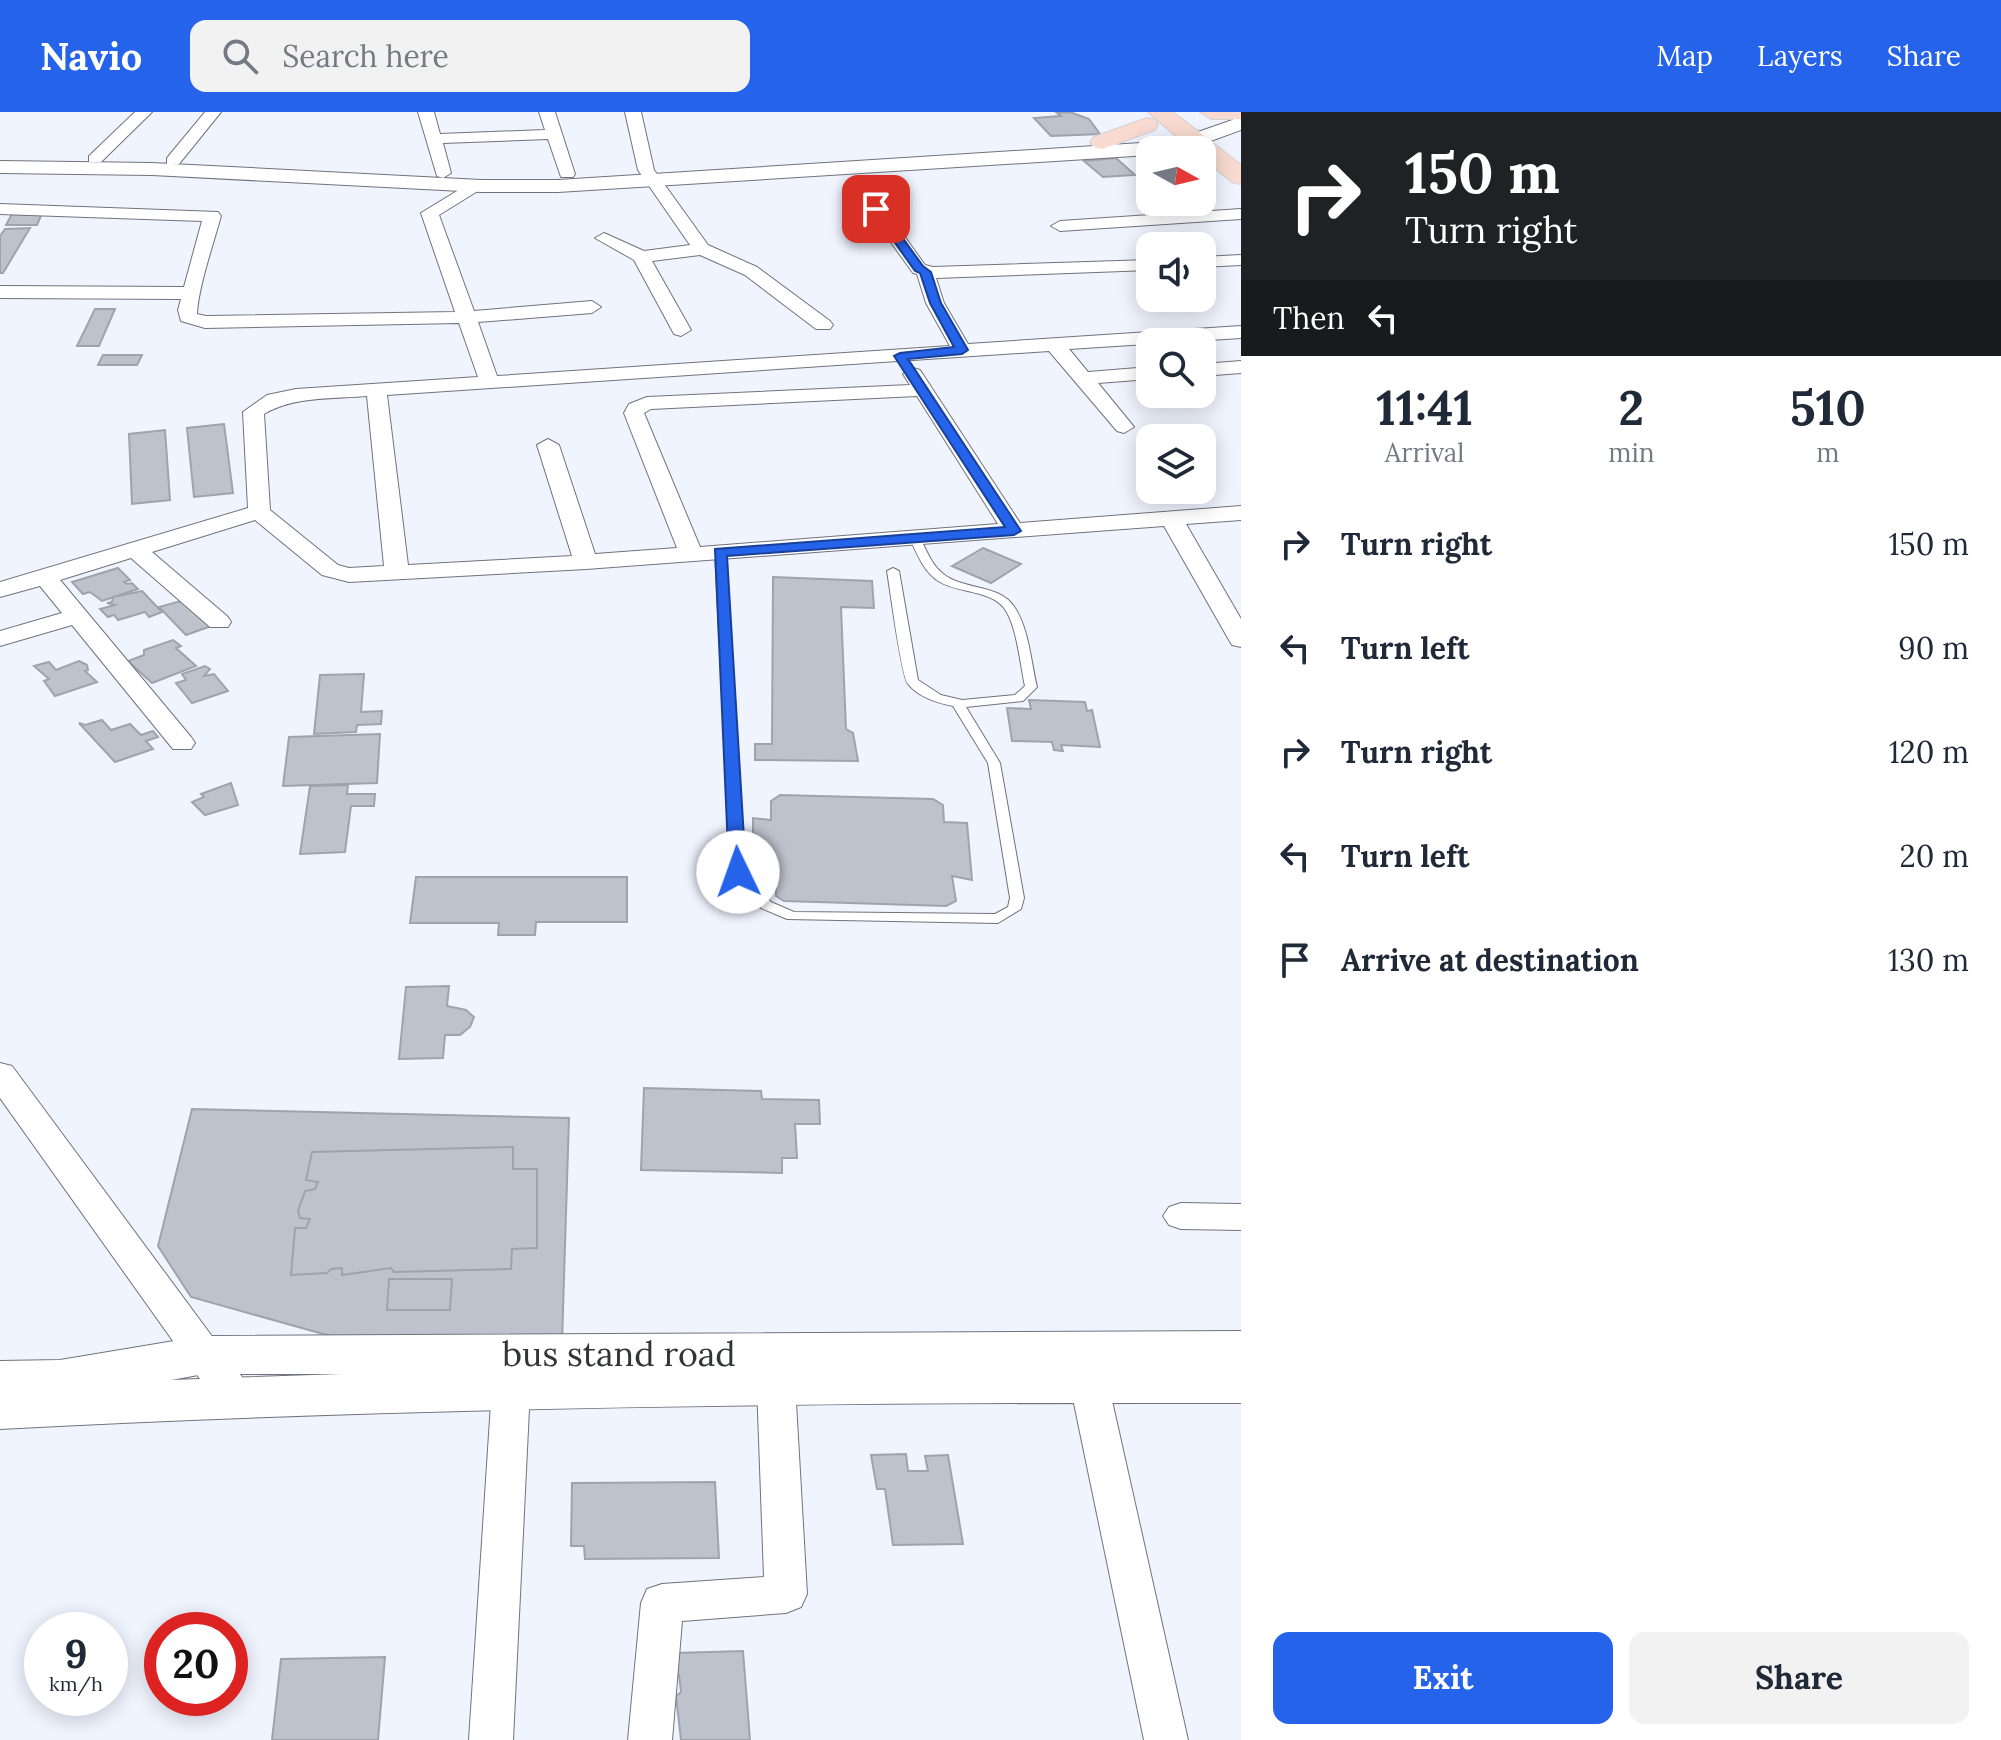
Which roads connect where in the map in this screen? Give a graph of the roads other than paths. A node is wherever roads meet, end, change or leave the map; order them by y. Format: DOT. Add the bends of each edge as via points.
graph roads {
  1 [pos="144,112"];
  2 [pos="213,112"];
  3 [pos="426,112"];
  4 [pos="438,112"];
  5 [pos="547,112"];
  6 [pos="633,112"];
  7 [pos="1233,119"];
  8 [pos="1163,133"];
  9 [pos="556,134"];
  10 [pos="432,139"];
  11 [pos="1114,146"];
  12 [pos="0,158"];
  13 [pos="95,159"];
  14 [pos="1216,160"];
  15 [pos="173,161"];
  16 [pos="0,167"];
  17 [pos="1216,169"];
  18 [pos="443,173"];
  19 [pos="1216,173"];
  20 [pos="567,174"];
  21 [pos="649,175"];
  22 [pos="1241,177"];
  23 [pos="475,185"];
  24 [pos="1241,197"];
  25 [pos="0,209"];
  26 [pos="876,209"];
  27 [pos="1241,214"];
  28 [pos="1060,226"];
  29 [pos="604,238"];
  30 [pos="702,249"];
  31 [pos="641,257"];
  32 [pos="1241,260"];
  33 [pos="1216,261"];
  34 [pos="1136,266"];
  35 [pos="925,272"];
  36 [pos="0,292"];
  37 [pos="194,293"];
  38 [pos="592,307"];
  39 [pos="466,317"];
  40 [pos="823,325"];
  41 [pos="681,330"];
  42 [pos="1241,332"];
  43 [pos="1054,344"];
  44 [pos="962,350"];
  45 [pos="900,356"];
  46 [pos="1216,371"];
  47 [pos="1237,372"];
  48 [pos="1136,374"];
  49 [pos="1084,378"];
  50 [pos="489,380"];
  51 [pos="376,389"];
  52 [pos="923,390"];
  53 [pos="1124,427"];
  54 [pos="548,445"];
  55 [pos="259,512"];
  56 [pos="1241,513"];
  57 [pos="1172,519"];
  58 [pos="1014,531"];
  59 [pos="914,536"];
  60 [pos="136,550"];
  61 [pos="720,552"];
  62 [pos="691,554"];
  63 [pos="586,562"];
  64 [pos="893,571"];
  65 [pos="397,573"];
  66 [pos="45,577"];
  67 [pos="0,590"];
  68 [pos="77,616"];
  69 [pos="219,622"];
  70 [pos="0,639"];
  71 [pos="1241,640"];
  72 [pos="959,706"];
  73 [pos="182,743"];
  74 [pos="0,1074"];
  75 [pos="1181,1216"];
  76 [pos="1241,1217"];
  77 [pos="1241,1350"];
  78 [pos="204,1355"];
  79 [pos="1085,1367"];
  80 [pos="0,1381"];
  81 [pos="1241,1383"];
  82 [pos="776,1385"];
  83 [pos="511,1388"];
  84 [pos="234,1396"];
  85 [pos="0,1409"];
  86 [pos="491,1740"];
  87 [pos="650,1740"];
  88 [pos="1166,1740"];
  1 -- 13 [label="street"];
  2 -- 15 [label="street"];
  3 -- 4 [label="street"];
  3 -- 10 [label="street"];
  5 -- 9 [label="street"];
  6 -- 21 [label="street"];
  7 -- 8 [label="street"];
  7 -- 14 [label="main road" via="1230,142"];
  8 -- 11 [label="main road"];
  9 -- 10 [label="street"];
  9 -- 20 [label="street"];
  10 -- 18 [label="street"];
  11 -- 21 [label="street"];
  12 -- 13 [label="street"];
  13 -- 15 [label="street"];
  15 -- 18 [label="street"];
  16 -- 23 [label="street"];
  17 -- 22 [label="main road"];
  18 -- 20 [label="street"];
  19 -- 24 [label="main road"];
  20 -- 21 [label="street"];
  21 -- 23 [label="street" via="558,186"];
  21 -- 30 [label="street"];
  23 -- 39 [label="street" via="430,213"];
  25 -- 37 [label="street" via="212,216"];
  26 -- 35 [label="street"];
  27 -- 28 [label="street"];
  29 -- 31 [label="street"];
  30 -- 31 [label="street"];
  30 -- 40 [label="street" via="751,271"];
  31 -- 41 [label="street"];
  32 -- 33 [label="street"];
  34 -- 35 [label="street"];
  35 -- 44 [label="street" via="935,303"];
  36 -- 37 [label="street"];
  37 -- 39 [label="street" via="188,317 205,322"];
  38 -- 39 [label="street"];
  39 -- 50 [label="street"];
  42 -- 43 [label="street"];
  43 -- 44 [label="street"];
  43 -- 49 [label="street"];
  44 -- 45 [label="street"];
  45 -- 50 [label="street"];
  45 -- 52 [label="street"];
  46 -- 47 [label="street"];
  48 -- 49 [label="street"];
  49 -- 53 [label="street"];
  50 -- 51 [label="street"];
  51 -- 55 [label="street" via="274,399 253,412"];
  51 -- 65 [label="street"];
  52 -- 58 [label="street"];
  52 -- 62 [label="street" via="647,403 636,408"];
  54 -- 63 [label="street"];
  55 -- 60 [label="street"];
  55 -- 65 [label="street" via="330,570 349,575"];
  56 -- 57 [label="street"];
  57 -- 58 [label="street"];
  57 -- 71 [label="street"];
  58 -- 59 [label="street"];
  59 -- 61 [label="street"];
  59 -- 72 [label="lane" via="934,573 958,588 996,596 1010,608 1014,621 1031,687 1027,694"];
  60 -- 66 [label="street"];
  60 -- 69 [label="street"];
  61 -- 62 [label="street"];
  61 -- 72 [label="lane" via="738,872 766,905 792,916 998,919 1014,909 1017,898 994,763"];
  62 -- 63 [label="street"];
  63 -- 65 [label="street"];
  64 -- 72 [label="lane" via="912,681 935,699"];
  66 -- 67 [label="street"];
  66 -- 68 [label="street"];
  68 -- 70 [label="street"];
  68 -- 73 [label="street"];
  74 -- 78 [label="street"];
  75 -- 76 [label="street"];
  77 -- 79 [label="street, bus stand road"];
  78 -- 79 [label="street, bus stand road"];
  78 -- 80 [label="street, bus stand road" via="60,1380"];
  78 -- 84 [label="street"];
  79 -- 81 [label="street, bus stand road"];
  79 -- 82 [label="street, bus stand road"];
  79 -- 88 [label="street"];
  82 -- 83 [label="street, bus stand road"];
  82 -- 87 [label="street" via="786,1594 662,1603"];
  83 -- 84 [label="street, bus stand road"];
  83 -- 86 [label="street"];
  84 -- 85 [label="street, bus stand road"];
}
